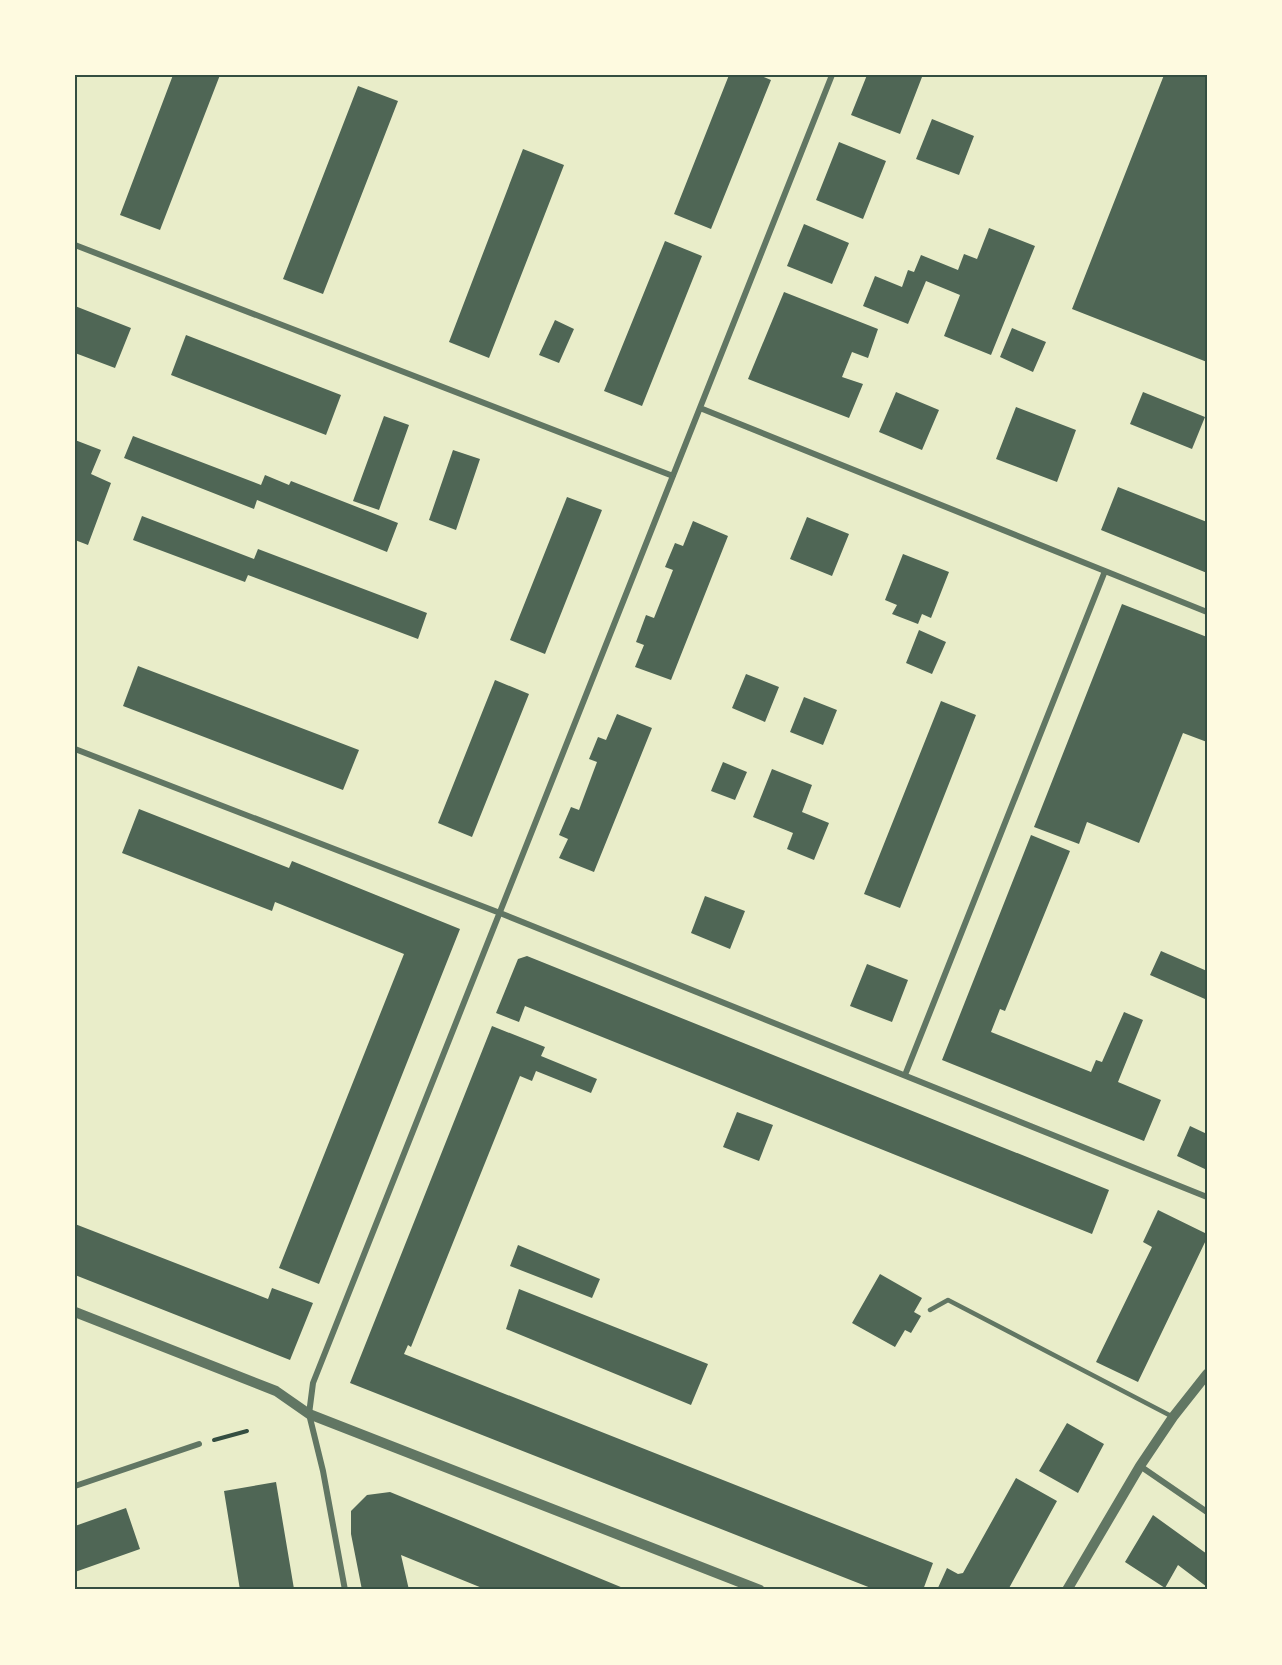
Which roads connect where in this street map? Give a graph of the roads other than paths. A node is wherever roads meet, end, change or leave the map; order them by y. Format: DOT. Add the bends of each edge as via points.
graph roads {
  1 [pos="832,75"];
  2 [pos="75,245"];
  3 [pos="700,408"];
  4 [pos="673,476"];
  5 [pos="1105,571"];
  6 [pos="1207,612"];
  7 [pos="75,749"];
  8 [pos="500,913"];
  9 [pos="905,1076"];
  10 [pos="1207,1197"];
  11 [pos="930,1310"];
  12 [pos="75,1312"];
  13 [pos="1207,1374"];
  14 [pos="309,1414"];
  15 [pos="1173,1417"];
  16 [pos="199,1444"];
  17 [pos="1140,1466"];
  18 [pos="75,1486"];
  19 [pos="1207,1512"];
  20 [pos="345,1590"];
  21 [pos="760,1590"];
  22 [pos="1067,1590"];
  1 -- 3 [label="street"];
  2 -- 4 [label="street"];
  3 -- 4 [label="street"];
  3 -- 5 [label="street"];
  4 -- 8 [label="street"];
  5 -- 6 [label="street"];
  5 -- 9 [label="street"];
  7 -- 8 [label="street"];
  8 -- 9 [label="street"];
  8 -- 14 [label="street" via="313,1383"];
  9 -- 10 [label="street"];
  11 -- 15 [label="lane" via="948,1300"];
  12 -- 14 [label="street" via="276,1391"];
  13 -- 15 [label="street"];
  14 -- 20 [label="street"];
  14 -- 21 [label="street"];
  15 -- 17 [label="street"];
  16 -- 18 [label="street"];
  17 -- 19 [label="street"];
  17 -- 22 [label="street"];
}
